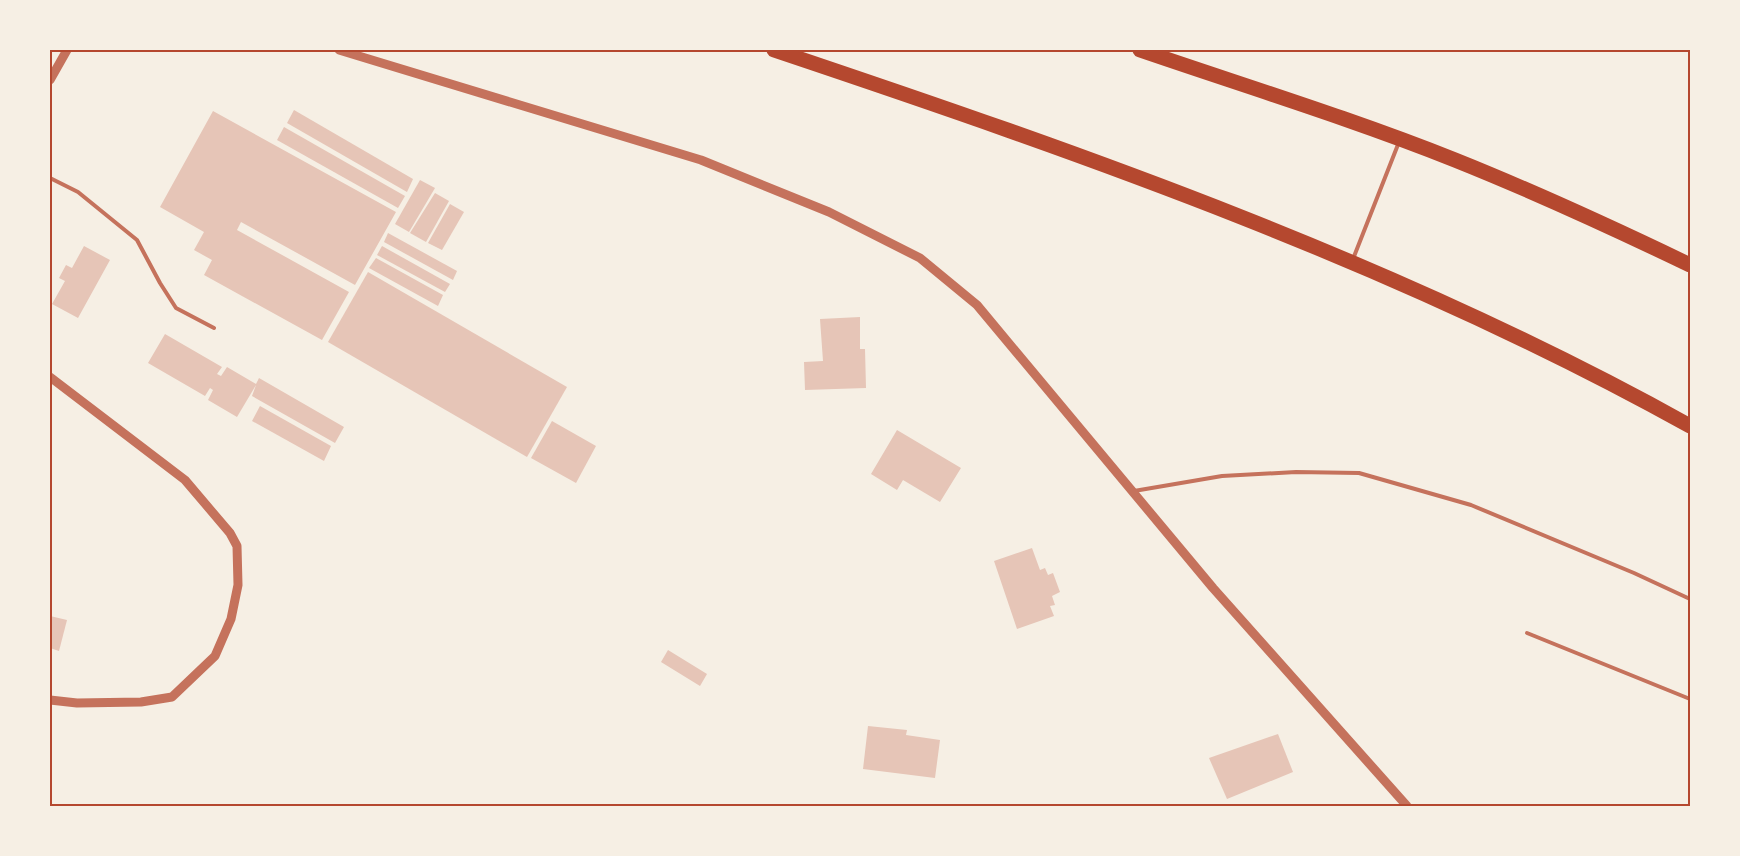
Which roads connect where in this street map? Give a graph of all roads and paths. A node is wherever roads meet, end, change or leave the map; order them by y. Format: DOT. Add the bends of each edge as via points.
graph roads {
  1 [pos="67,50"];
  2 [pos="339,50"];
  3 [pos="774,50"];
  4 [pos="1140,50"];
  5 [pos="50,80"];
  6 [pos="1400,140"];
  7 [pos="50,178"];
  8 [pos="1351,263"];
  9 [pos="1690,265"];
  10 [pos="214,328"];
  11 [pos="50,377"];
  12 [pos="1690,426"];
  13 [pos="1132,491"];
  14 [pos="1690,599"];
  15 [pos="1527,633"];
  16 [pos="1690,699"];
  17 [pos="50,700"];
  18 [pos="1407,806"];
  1 -- 5 [label="street"];
  2 -- 13 [label="street" via="702,160 829,212 920,258 977,305"];
  3 -- 8 [label="highway" via="1077,155 1264,226"];
  4 -- 6 [label="highway"];
  6 -- 8 [label="lane"];
  6 -- 9 [label="highway" via="1546,198"];
  7 -- 10 [label="lane" via="78,192 137,240 176,308"];
  8 -- 12 [label="highway" via="1465,312"];
  11 -- 17 [label="street" via="185,480 230,533 237,546 238,586 231,619 215,656 172,697 141,702"];
  13 -- 14 [label="lane" via="1222,476 1359,473 1470,505"];
  13 -- 18 [label="street" via="1213,588"];
  15 -- 16 [label="lane"];
}
